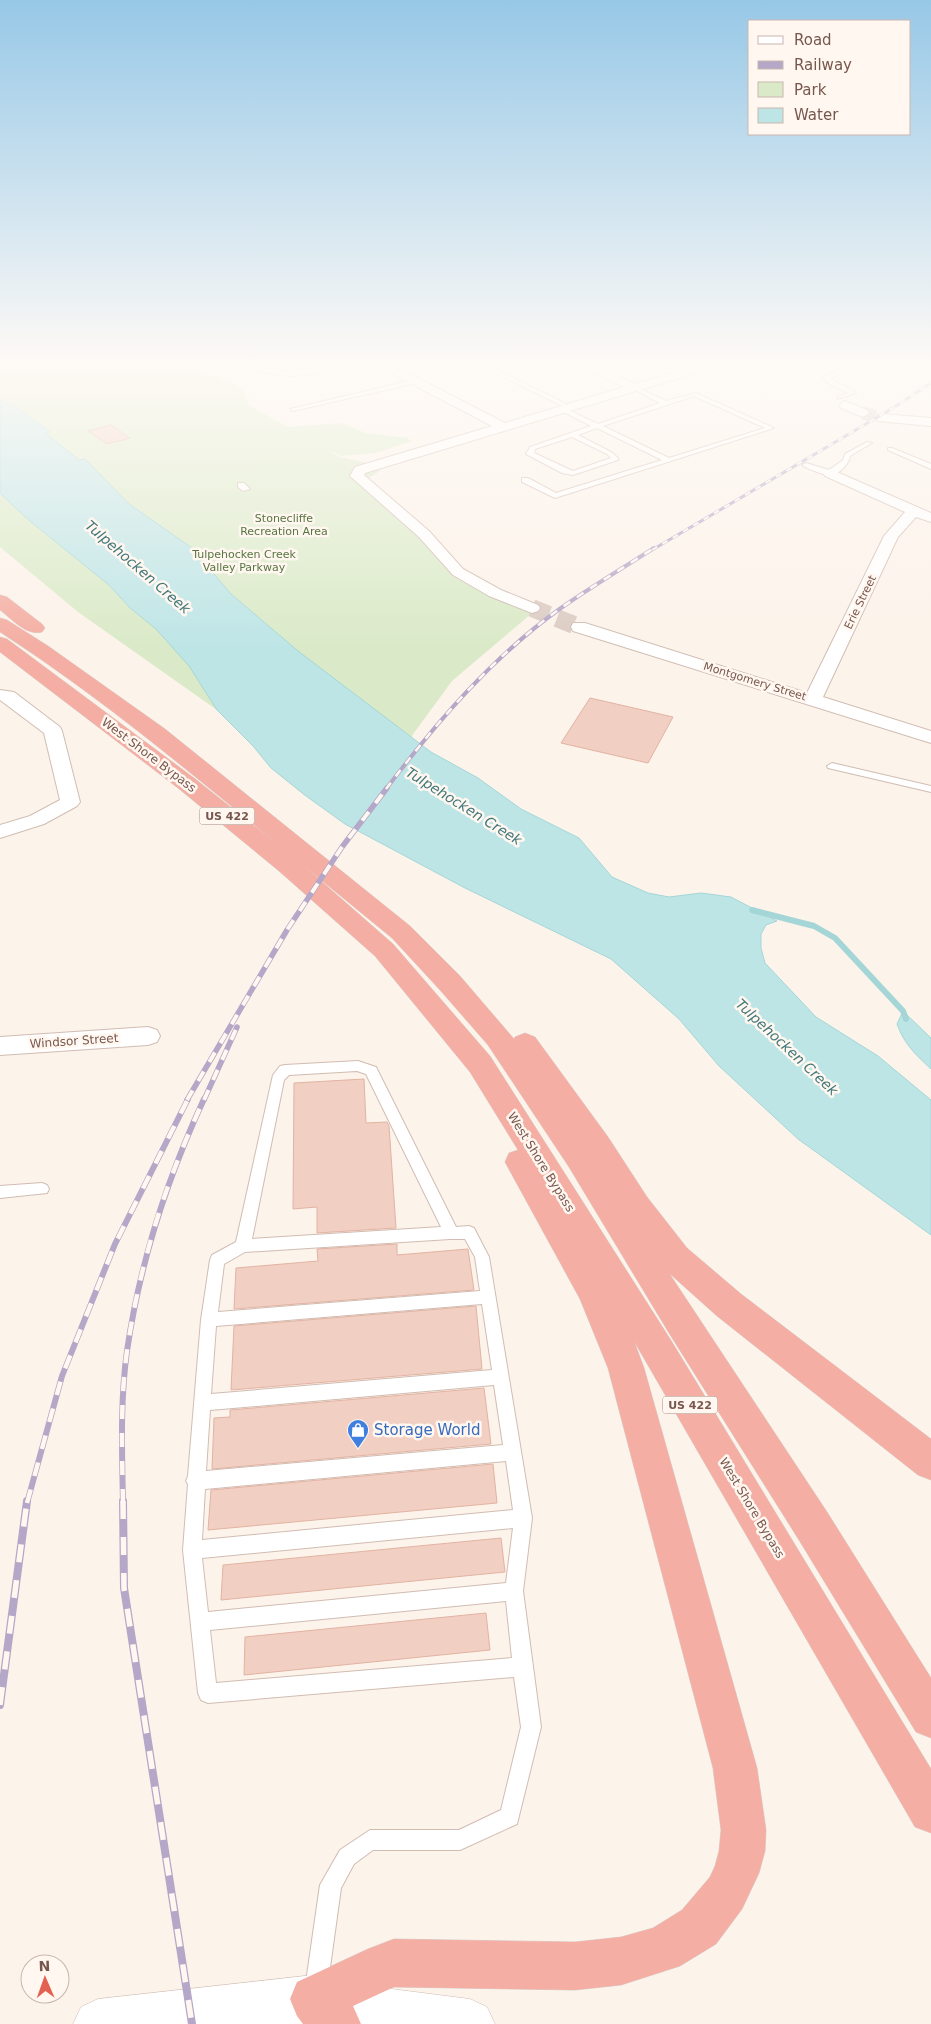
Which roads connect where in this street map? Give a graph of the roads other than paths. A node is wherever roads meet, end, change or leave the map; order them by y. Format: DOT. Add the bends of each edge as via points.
graph roads {
  1 [pos="400,458"];
  2 [pos="539,458"];
  3 [pos="615,458"];
  4 [pos="665,458"];
  5 [pos="673,458"];
  6 [pos="846,458"];
  7 [pos="913,458"];
  8 [pos="668,460"];
  9 [pos="806,465"];
  10 [pos="931,466"];
  11 [pos="830,473"];
  12 [pos="525,480"];
  13 [pos="914,510"];
  14 [pos="931,518"];
  15 [pos="0,601"];
  16 [pos="532,608"];
  17 [pos="0,624"];
  18 [pos="579,627"];
  19 [pos="0,643"];
  20 [pos="0,695"];
  21 [pos="814,699"];
  22 [pos="931,737"];
  23 [pos="832,766"];
  24 [pos="931,789"];
  25 [pos="268,823"];
  26 [pos="0,832"];
  27 [pos="409,941"];
  28 [pos="434,1010"];
  29 [pos="148,1036"];
  30 [pos="0,1046"];
  31 [pos="42,1189"];
  32 [pos="0,1192"];
  33 [pos="452,1234"];
  34 [pos="243,1246"];
  35 [pos="487,1297"];
  36 [pos="209,1320"];
  37 [pos="500,1377"];
  38 [pos="202,1403"];
  39 [pos="512,1452"];
  40 [pos="931,1462"];
  41 [pos="195,1481"];
  42 [pos="523,1518"];
  43 [pos="192,1550"];
  44 [pos="514,1591"];
  45 [pos="199,1622"];
  46 [pos="522,1667"];
  47 [pos="931,1718"];
  48 [pos="931,1811"];
  49 [pos="325,2012"];
  50 [pos="98,2024"];
  51 [pos="470,2024"];
  1 -- 16 [label="street" via="360,470 357,476 424,534 458,572 495,593"];
  2 -- 3 [label="lane" via="573,473"];
  4 -- 8 [label="lane"];
  5 -- 8 [label="lane"];
  6 -- 11 [label="lane"];
  7 -- 10 [label="lane"];
  8 -- 12 [label="lane" via="555,496"];
  9 -- 11 [label="lane"];
  11 -- 13 [label="street"];
  13 -- 14 [label="street"];
  13 -- 21 [label="street, Erie Street" via="891,536"];
  15 -- 25 [label="highway"];
  17 -- 25 [label="highway, West Shore Bypass / US 422" via="157,734"];
  18 -- 21 [label="street, Montgomery Street"];
  19 -- 28 [label="highway, West Shore Bypass / US 422" via="186,783 288,865 384,950"];
  20 -- 26 [label="street" via="8,696 53,731 70,802 37,820"];
  21 -- 22 [label="street, Montgomery Street"];
  23 -- 24 [label="lane"];
  25 -- 27 [label="highway, West Shore Bypass / US 422"];
  27 -- 40 [label="highway" via="519,1036 636,1206 676,1258 728,1305"];
  27 -- 47 [label="highway, West Shore Bypass / US 422" via="498,1038 580,1158"];
  28 -- 48 [label="highway, West Shore Bypass / US 422" via="480,1064 660,1353"];
  28 -- 49 [label="highway" via="616,1336 735,1768 743,1825 742,1850 736,1875 708,1919 685,1938 660,1951 631,1959 580,1966 392,1963"];
  29 -- 30 [label="street, Windsor Street"];
  31 -- 32 [label="lane"];
  33 -- 34 [label="lane"];
  33 -- 34 [label="lane" via="371,1071 349,1066 285,1070 278,1079"];
  33 -- 35 [label="lane" via="469,1232 482,1257"];
  34 -- 36 [label="lane" via="217,1260"];
  35 -- 36 [label="lane"];
  35 -- 37 [label="lane"];
  36 -- 38 [label="lane"];
  37 -- 38 [label="lane"];
  37 -- 39 [label="lane"];
  38 -- 41 [label="lane"];
  39 -- 41 [label="lane"];
  39 -- 42 [label="lane"];
  41 -- 43 [label="lane"];
  42 -- 43 [label="lane"];
  42 -- 44 [label="lane"];
  43 -- 45 [label="lane"];
  44 -- 45 [label="lane"];
  44 -- 46 [label="lane"];
  45 -- 46 [label="lane" via="208,1693"];
  46 -- 49 [label="lane" via="531,1727 510,1817 460,1840 370,1840 346,1857 331,1885"];
  49 -- 50 [label="street"];
  49 -- 51 [label="street" via="376,2012"];
}
